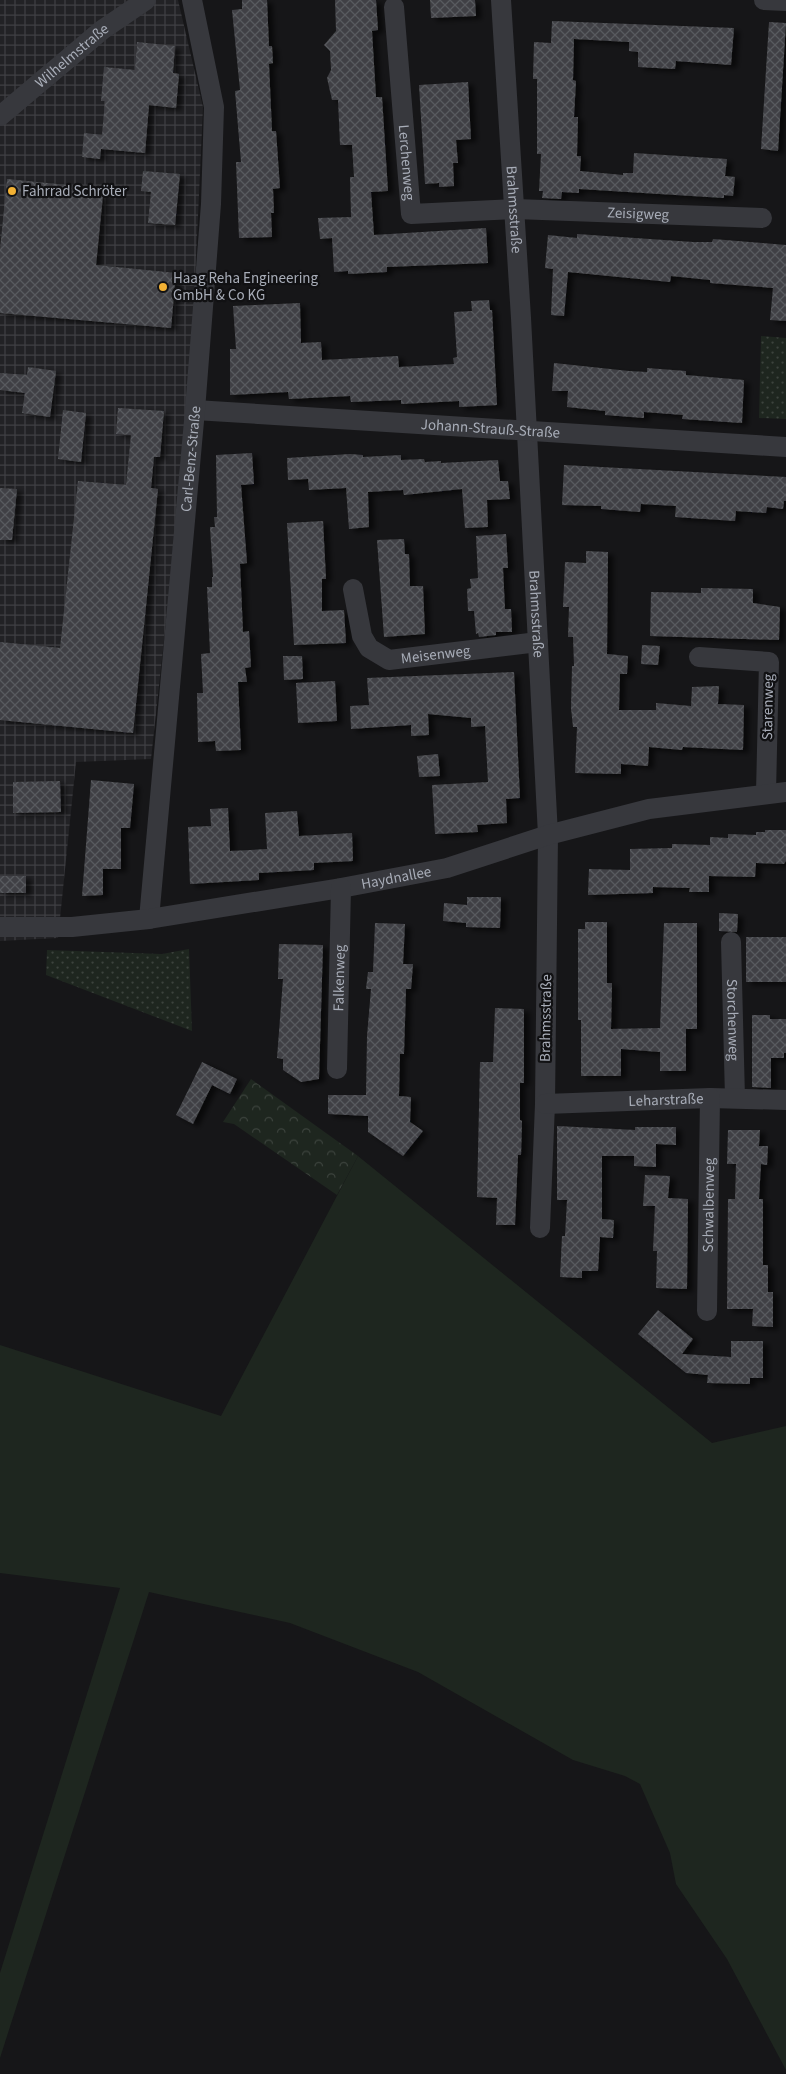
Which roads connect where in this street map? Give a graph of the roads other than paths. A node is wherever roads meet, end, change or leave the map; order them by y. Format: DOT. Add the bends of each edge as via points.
graph roads {
  1 [pos="146,0"];
  2 [pos="192,0"];
  3 [pos="501,0"];
  4 [pos="764,0"];
  5 [pos="786,1"];
  6 [pos="394,7"];
  7 [pos="0,116"];
  8 [pos="515,209"];
  9 [pos="762,218"];
  10 [pos="195,410"];
  11 [pos="528,430"];
  12 [pos="786,447"];
  13 [pos="353,589"];
  14 [pos="538,642"];
  15 [pos="699,657"];
  16 [pos="786,792"];
  17 [pos="766,793"];
  18 [pos="548,835"];
  19 [pos="341,888"];
  20 [pos="149,919"];
  21 [pos="0,926"];
  22 [pos="731,942"];
  23 [pos="336,1069"];
  24 [pos="710,1098"];
  25 [pos="735,1098"];
  26 [pos="786,1100"];
  27 [pos="545,1104"];
  28 [pos="540,1228"];
  29 [pos="707,1311"];
  1 -- 7 [label="street, Wilhelmstraße" via="102,30"];
  2 -- 10 [label="street, Carl-Benz-Straße" via="214,107 211,204"];
  3 -- 8 [label="street, Brahmsstraße"];
  4 -- 5 [label="street"];
  6 -- 8 [label="street, Lerchenweg" via="411,214"];
  8 -- 9 [label="street, Zeisigweg"];
  8 -- 11 [label="street, Brahmsstraße"];
  10 -- 11 [label="street, Johann-Strauß-Straße"];
  10 -- 20 [label="street, Carl-Benz-Straße"];
  11 -- 12 [label="street, Johann-Strauß-Straße"];
  11 -- 14 [label="street, Brahmsstraße"];
  13 -- 14 [label="street, Meisenweg" via="362,636 369,648 389,660"];
  14 -- 18 [label="street, Brahmsstraße"];
  15 -- 17 [label="street, Starenweg" via="769,662"];
  16 -- 17 [label="street, Haydnallee"];
  17 -- 18 [label="street, Haydnallee" via="649,809"];
  18 -- 19 [label="street, Haydnallee" via="447,868"];
  18 -- 27 [label="street, Brahmsstraße"];
  19 -- 20 [label="street, Haydnallee"];
  19 -- 23 [label="street, Falkenweg"];
  20 -- 21 [label="street, Haydnallee" via="72,927"];
  22 -- 25 [label="street, Storchenweg"];
  24 -- 25 [label="street, Leharstraße"];
  24 -- 27 [label="street, Leharstraße"];
  24 -- 29 [label="street, Schwalbenweg"];
  25 -- 26 [label="street, Leharstraße"];
  27 -- 28 [label="street, Brahmsstraße"];
}
